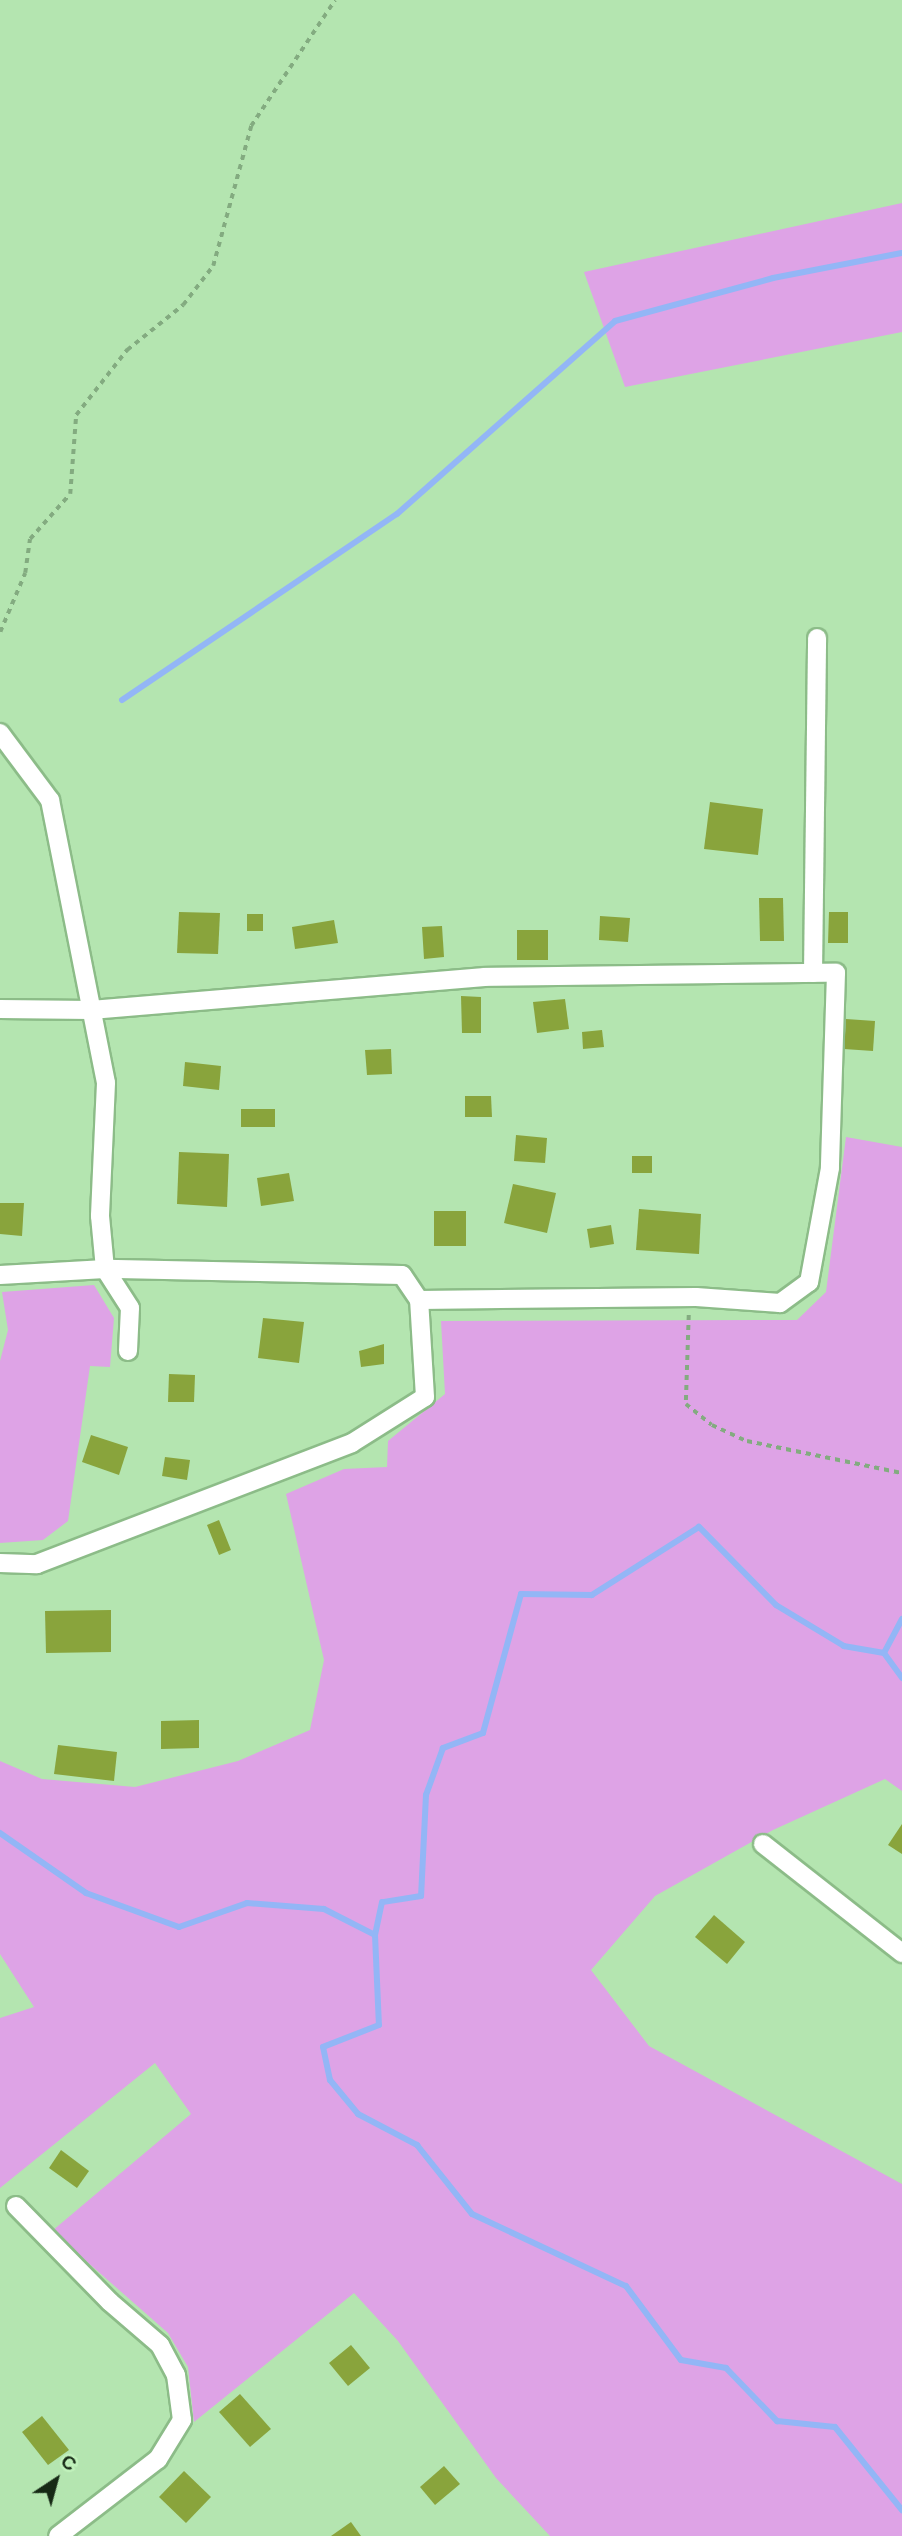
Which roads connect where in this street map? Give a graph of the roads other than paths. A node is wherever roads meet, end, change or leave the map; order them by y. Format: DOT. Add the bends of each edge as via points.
graph roads {
  1 [pos="817,638"];
  2 [pos="0,733"];
  3 [pos="813,973"];
  4 [pos="0,1009"];
  5 [pos="92,1010"];
  6 [pos="106,1269"];
  7 [pos="0,1275"];
  8 [pos="419,1300"];
  9 [pos="128,1351"];
  10 [pos="0,1563"];
  11 [pos="764,1844"];
  12 [pos="902,1952"];
  13 [pos="16,2206"];
  14 [pos="58,2536"];
  1 -- 3 [label="street"];
  2 -- 5 [label="street" via="50,800"];
  3 -- 5 [label="street" via="485,977"];
  3 -- 8 [label="street" via="836,973 830,1168 809,1282 780,1303 696,1297"];
  4 -- 5 [label="street"];
  5 -- 6 [label="street" via="106,1083 100,1216"];
  6 -- 7 [label="street"];
  6 -- 8 [label="street" via="402,1275"];
  6 -- 9 [label="street" via="130,1308"];
  8 -- 10 [label="street" via="425,1397 373,1430 352,1443 37,1564"];
  11 -- 12 [label="street"];
  13 -- 14 [label="street" via="160,2346 176,2375 182,2420 158,2459"];
}
